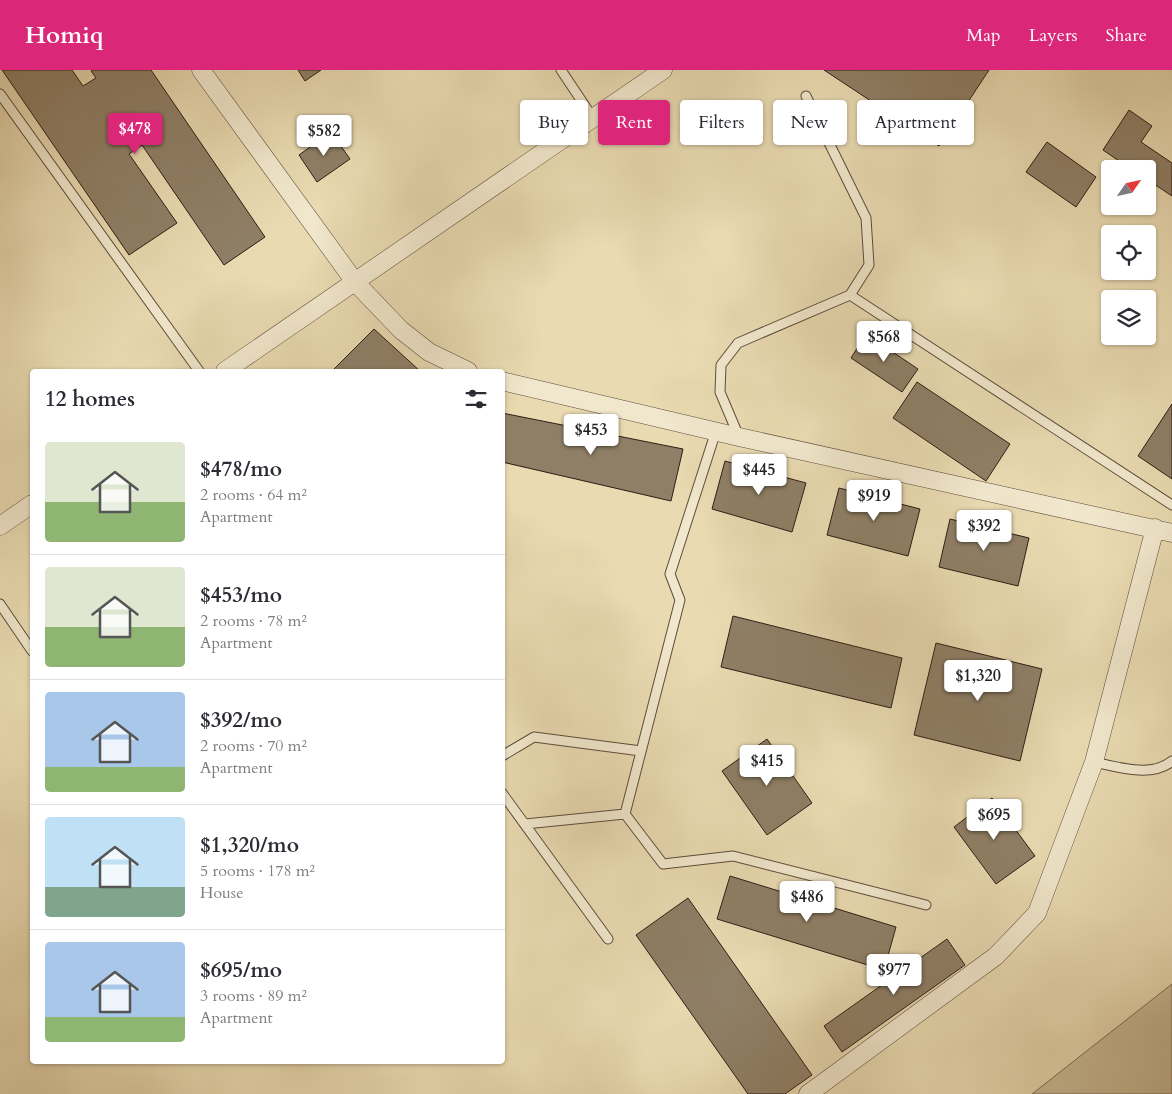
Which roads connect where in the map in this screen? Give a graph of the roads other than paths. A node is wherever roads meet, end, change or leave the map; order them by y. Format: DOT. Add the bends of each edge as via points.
graph roads {
  1 [pos="201,70"];
  2 [pos="561,70"];
  3 [pos="663,70"];
  4 [pos="0,94"];
  5 [pos="806,96"];
  6 [pos="593,118"];
  7 [pos="355,282"];
  8 [pos="850,295"];
  9 [pos="198,369"];
  10 [pos="229,369"];
  11 [pos="464,369"];
  12 [pos="505,382"];
  13 [pos="716,431"];
  14 [pos="739,437"];
  15 [pos="1172,504"];
  16 [pos="30,505"];
  17 [pos="0,526"];
  18 [pos="1155,528"];
  19 [pos="1172,533"];
  20 [pos="0,604"];
  21 [pos="30,648"];
  22 [pos="641,751"];
  23 [pos="505,754"];
  24 [pos="1172,761"];
  25 [pos="1094,762"];
  26 [pos="505,797"];
  27 [pos="625,814"];
  28 [pos="525,824"];
  29 [pos="926,905"];
  30 [pos="608,939"];
  31 [pos="808,1094"];
  1 -- 7 [label="street"];
  2 -- 6 [label="lane"];
  3 -- 6 [label="street"];
  4 -- 9 [label="lane"];
  5 -- 8 [label="lane" via="866,218 869,265"];
  6 -- 7 [label="street"];
  7 -- 10 [label="street"];
  7 -- 11 [label="street" via="401,330 429,352"];
  8 -- 14 [label="lane" via="738,344 721,365 720,392"];
  8 -- 15 [label="lane"];
  12 -- 13 [label="street"];
  13 -- 14 [label="street"];
  13 -- 22 [label="lane" via="670,574 680,600"];
  14 -- 18 [label="street"];
  16 -- 17 [label="street"];
  18 -- 19 [label="street"];
  18 -- 25 [label="street"];
  20 -- 21 [label="lane"];
  22 -- 23 [label="lane" via="534,737"];
  22 -- 27 [label="lane"];
  24 -- 25 [label="lane" via="1166,767 1137,770"];
  25 -- 31 [label="street" via="1037,913 996,956"];
  26 -- 28 [label="lane"];
  27 -- 28 [label="lane"];
  27 -- 29 [label="lane" via="663,864 733,856"];
  28 -- 30 [label="lane"];
}
